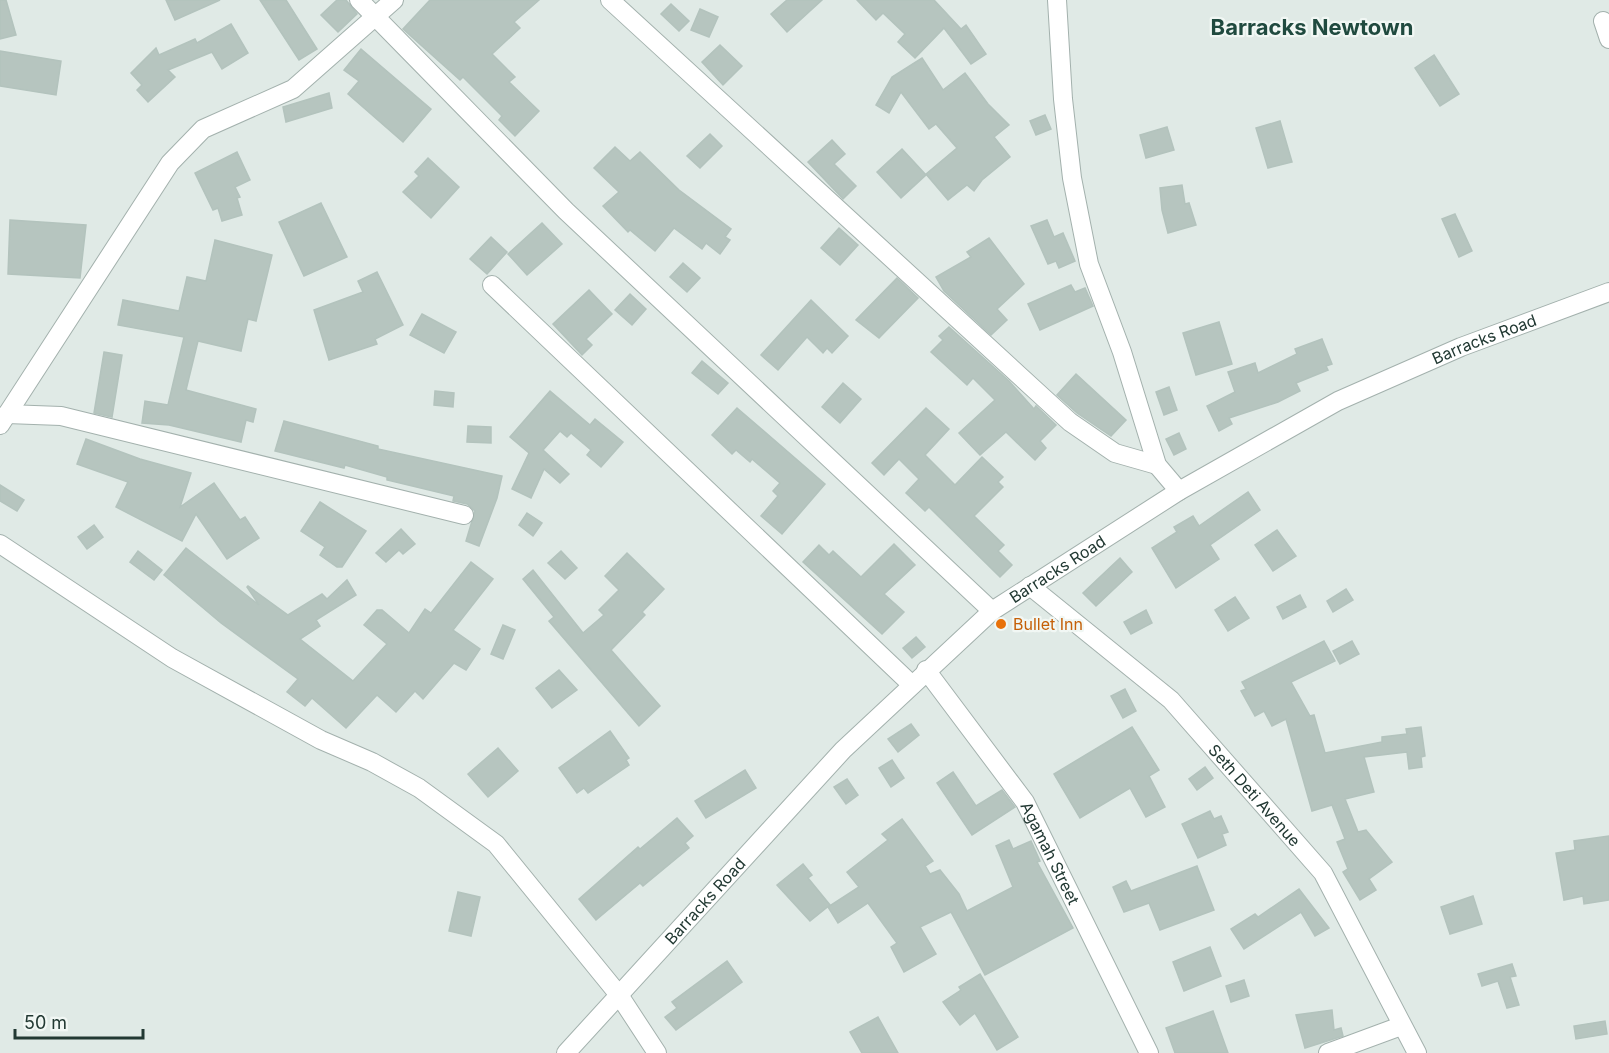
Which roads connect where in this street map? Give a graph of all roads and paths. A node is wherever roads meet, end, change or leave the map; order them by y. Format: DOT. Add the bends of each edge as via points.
graph roads {
  1 [pos="359,0"];
  2 [pos="394,0"];
  3 [pos="610,0"];
  4 [pos="1057,0"];
  5 [pos="378,16"];
  6 [pos="1603,21"];
  7 [pos="1609,39"];
  8 [pos="492,285"];
  9 [pos="1609,292"];
  10 [pos="4,419"];
  11 [pos="1156,465"];
  12 [pos="1179,491"];
  13 [pos="464,514"];
  14 [pos="0,544"];
  15 [pos="1030,586"];
  16 [pos="992,611"];
  17 [pos="926,670"];
  18 [pos="912,685"];
  19 [pos="619,995"];
  20 [pos="1401,1026"];
  21 [pos="566,1053"];
  22 [pos="657,1053"];
  23 [pos="1149,1053"];
  24 [pos="1328,1053"];
  25 [pos="1417,1053"];
  1 -- 5 [label="street"];
  2 -- 5 [label="street"];
  3 -- 11 [label="street" via="1070,422 1114,453"];
  4 -- 11 [label="street" via="1072,178 1089,264 1122,352"];
  5 -- 10 [label="street" via="293,89 203,129 170,164"];
  5 -- 16 [label="street" via="566,211"];
  6 -- 7 [label="street"];
  8 -- 18 [label="street"];
  9 -- 12 [label="street, Barracks Road" via="1461,347 1338,401"];
  10 -- 13 [label="street" via="61,416"];
  11 -- 12 [label="street"];
  12 -- 15 [label="street, Barracks Road"];
  14 -- 19 [label="street" via="172,658 321,740 419,788 496,844"];
  15 -- 16 [label="street, Barracks Road"];
  15 -- 20 [label="street, Seth Deti Avenue" via="1171,700 1323,873"];
  16 -- 17 [label="street, Barracks Road"];
  17 -- 18 [label="street, Barracks Road"];
  17 -- 23 [label="street, Agamah Street" via="1025,802"];
  18 -- 19 [label="street, Barracks Road" via="843,750"];
  19 -- 21 [label="street, Barracks Road"];
  19 -- 22 [label="street"];
  20 -- 24 [label="street"];
  20 -- 25 [label="street, Seth Deti Avenue"];
}
